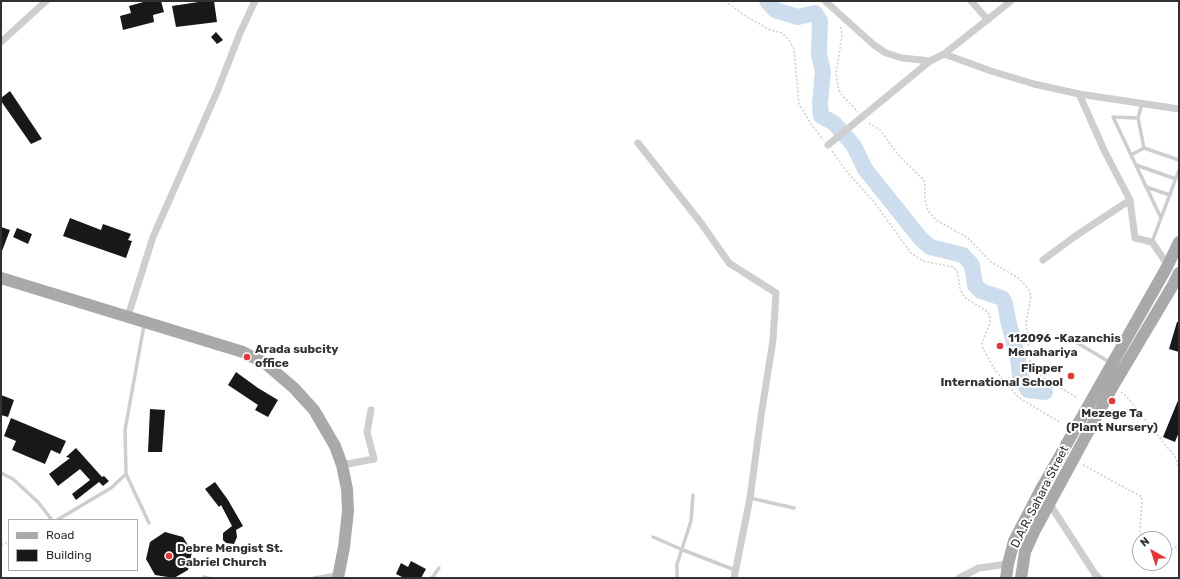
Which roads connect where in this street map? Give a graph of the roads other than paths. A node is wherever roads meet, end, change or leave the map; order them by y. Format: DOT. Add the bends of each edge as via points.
graph roads {
  1 [pos="46,1"];
  2 [pos="255,1"];
  3 [pos="825,1"];
  4 [pos="971,1"];
  5 [pos="1011,1"];
  6 [pos="988,20"];
  7 [pos="1,42"];
  8 [pos="944,54"];
  9 [pos="930,61"];
  10 [pos="1079,94"];
  11 [pos="1142,104"];
  12 [pos="1179,109"];
  13 [pos="1138,118"];
  14 [pos="638,143"];
  15 [pos="828,145"];
  16 [pos="1144,148"];
  17 [pos="1131,155"];
  18 [pos="1179,160"];
  19 [pos="1136,165"];
  20 [pos="1179,170"];
  21 [pos="1176,179"];
  22 [pos="1146,187"];
  23 [pos="1170,195"];
  24 [pos="1130,200"];
  25 [pos="1161,218"];
  26 [pos="1152,242"];
  27 [pos="1179,242"];
  28 [pos="1043,260"];
  29 [pos="1167,267"];
  30 [pos="1179,273"];
  31 [pos="1,278"];
  32 [pos="1176,286"];
  33 [pos="128,316"];
  34 [pos="144,322"];
  35 [pos="1069,338"];
  36 [pos="1112,364"];
  37 [pos="371,410"];
  38 [pos="342,465"];
  39 [pos="1,473"];
  40 [pos="126,474"];
  41 [pos="693,495"];
  42 [pos="750,498"];
  43 [pos="1049,504"];
  44 [pos="794,508"];
  45 [pos="51,519"];
  46 [pos="58,519"];
  47 [pos="149,523"];
  48 [pos="653,537"];
  49 [pos="683,550"];
  50 [pos="1008,564"];
  51 [pos="439,568"];
  52 [pos="735,570"];
  53 [pos="338,576"];
  54 [pos="314,578"];
  55 [pos="432,578"];
  56 [pos="677,578"];
  57 [pos="734,578"];
  58 [pos="959,578"];
  59 [pos="1006,578"];
  60 [pos="1021,578"];
  61 [pos="1099,578"];
  1 -- 7 [label="street"];
  2 -- 33 [label="street" via="153,237"];
  3 -- 9 [label="street" via="886,53 902,58"];
  4 -- 6 [label="street"];
  5 -- 6 [label="street"];
  6 -- 8 [label="street"];
  8 -- 9 [label="street"];
  8 -- 10 [label="street" via="1034,84"];
  9 -- 15 [label="street"];
  10 -- 11 [label="street"];
  10 -- 24 [label="street"];
  11 -- 12 [label="street"];
  11 -- 13 [label="lane"];
  13 -- 16 [label="lane"];
  13 -- 17 [label="lane" via="1113,117"];
  14 -- 42 [label="street" via="729,263 776,293 773,340"];
  16 -- 17 [label="lane"];
  16 -- 18 [label="lane"];
  17 -- 19 [label="lane"];
  19 -- 21 [label="lane"];
  19 -- 22 [label="lane"];
  20 -- 21 [label="lane"];
  21 -- 23 [label="lane"];
  22 -- 23 [label="lane"];
  22 -- 25 [label="lane"];
  23 -- 25 [label="lane"];
  24 -- 26 [label="street" via="1135,238"];
  24 -- 28 [label="street"];
  25 -- 26 [label="lane"];
  26 -- 29 [label="street"];
  27 -- 29 [label="main road, D.A.R. Sahara Street"];
  29 -- 36 [label="main road, D.A.R. Sahara Street"];
  30 -- 32 [label="main road, D.A.R. Sahara Street"];
  31 -- 33 [label="main road"];
  32 -- 43 [label="main road, D.A.R. Sahara Street" via="1113,386"];
  33 -- 34 [label="main road"];
  34 -- 38 [label="main road" via="243,352 266,364 294,388 314,410 335,446"];
  34 -- 40 [label="lane" via="125,430"];
  35 -- 36 [label="lane"];
  36 -- 50 [label="main road, D.A.R. Sahara Street" via="1040,491 1014,541"];
  37 -- 38 [label="street" via="366,432 374,459"];
  38 -- 53 [label="main road" via="348,511"];
  39 -- 45 [label="lane" via="13,479 38,502"];
  40 -- 46 [label="lane" via="111,488"];
  40 -- 47 [label="lane"];
  41 -- 49 [label="lane" via="692,520"];
  42 -- 44 [label="lane"];
  42 -- 52 [label="street"];
  43 -- 60 [label="main road, D.A.R. Sahara Street" via="1025,552"];
  43 -- 61 [label="street"];
  48 -- 49 [label="lane"];
  49 -- 52 [label="lane"];
  49 -- 56 [label="lane" via="677,564"];
  50 -- 58 [label="street, D.A.R. Sahara Street" via="979,568"];
  50 -- 59 [label="main road, D.A.R. Sahara Street"];
  51 -- 55 [label="lane"];
  52 -- 57 [label="street"];
  53 -- 54 [label="lane"];
}
